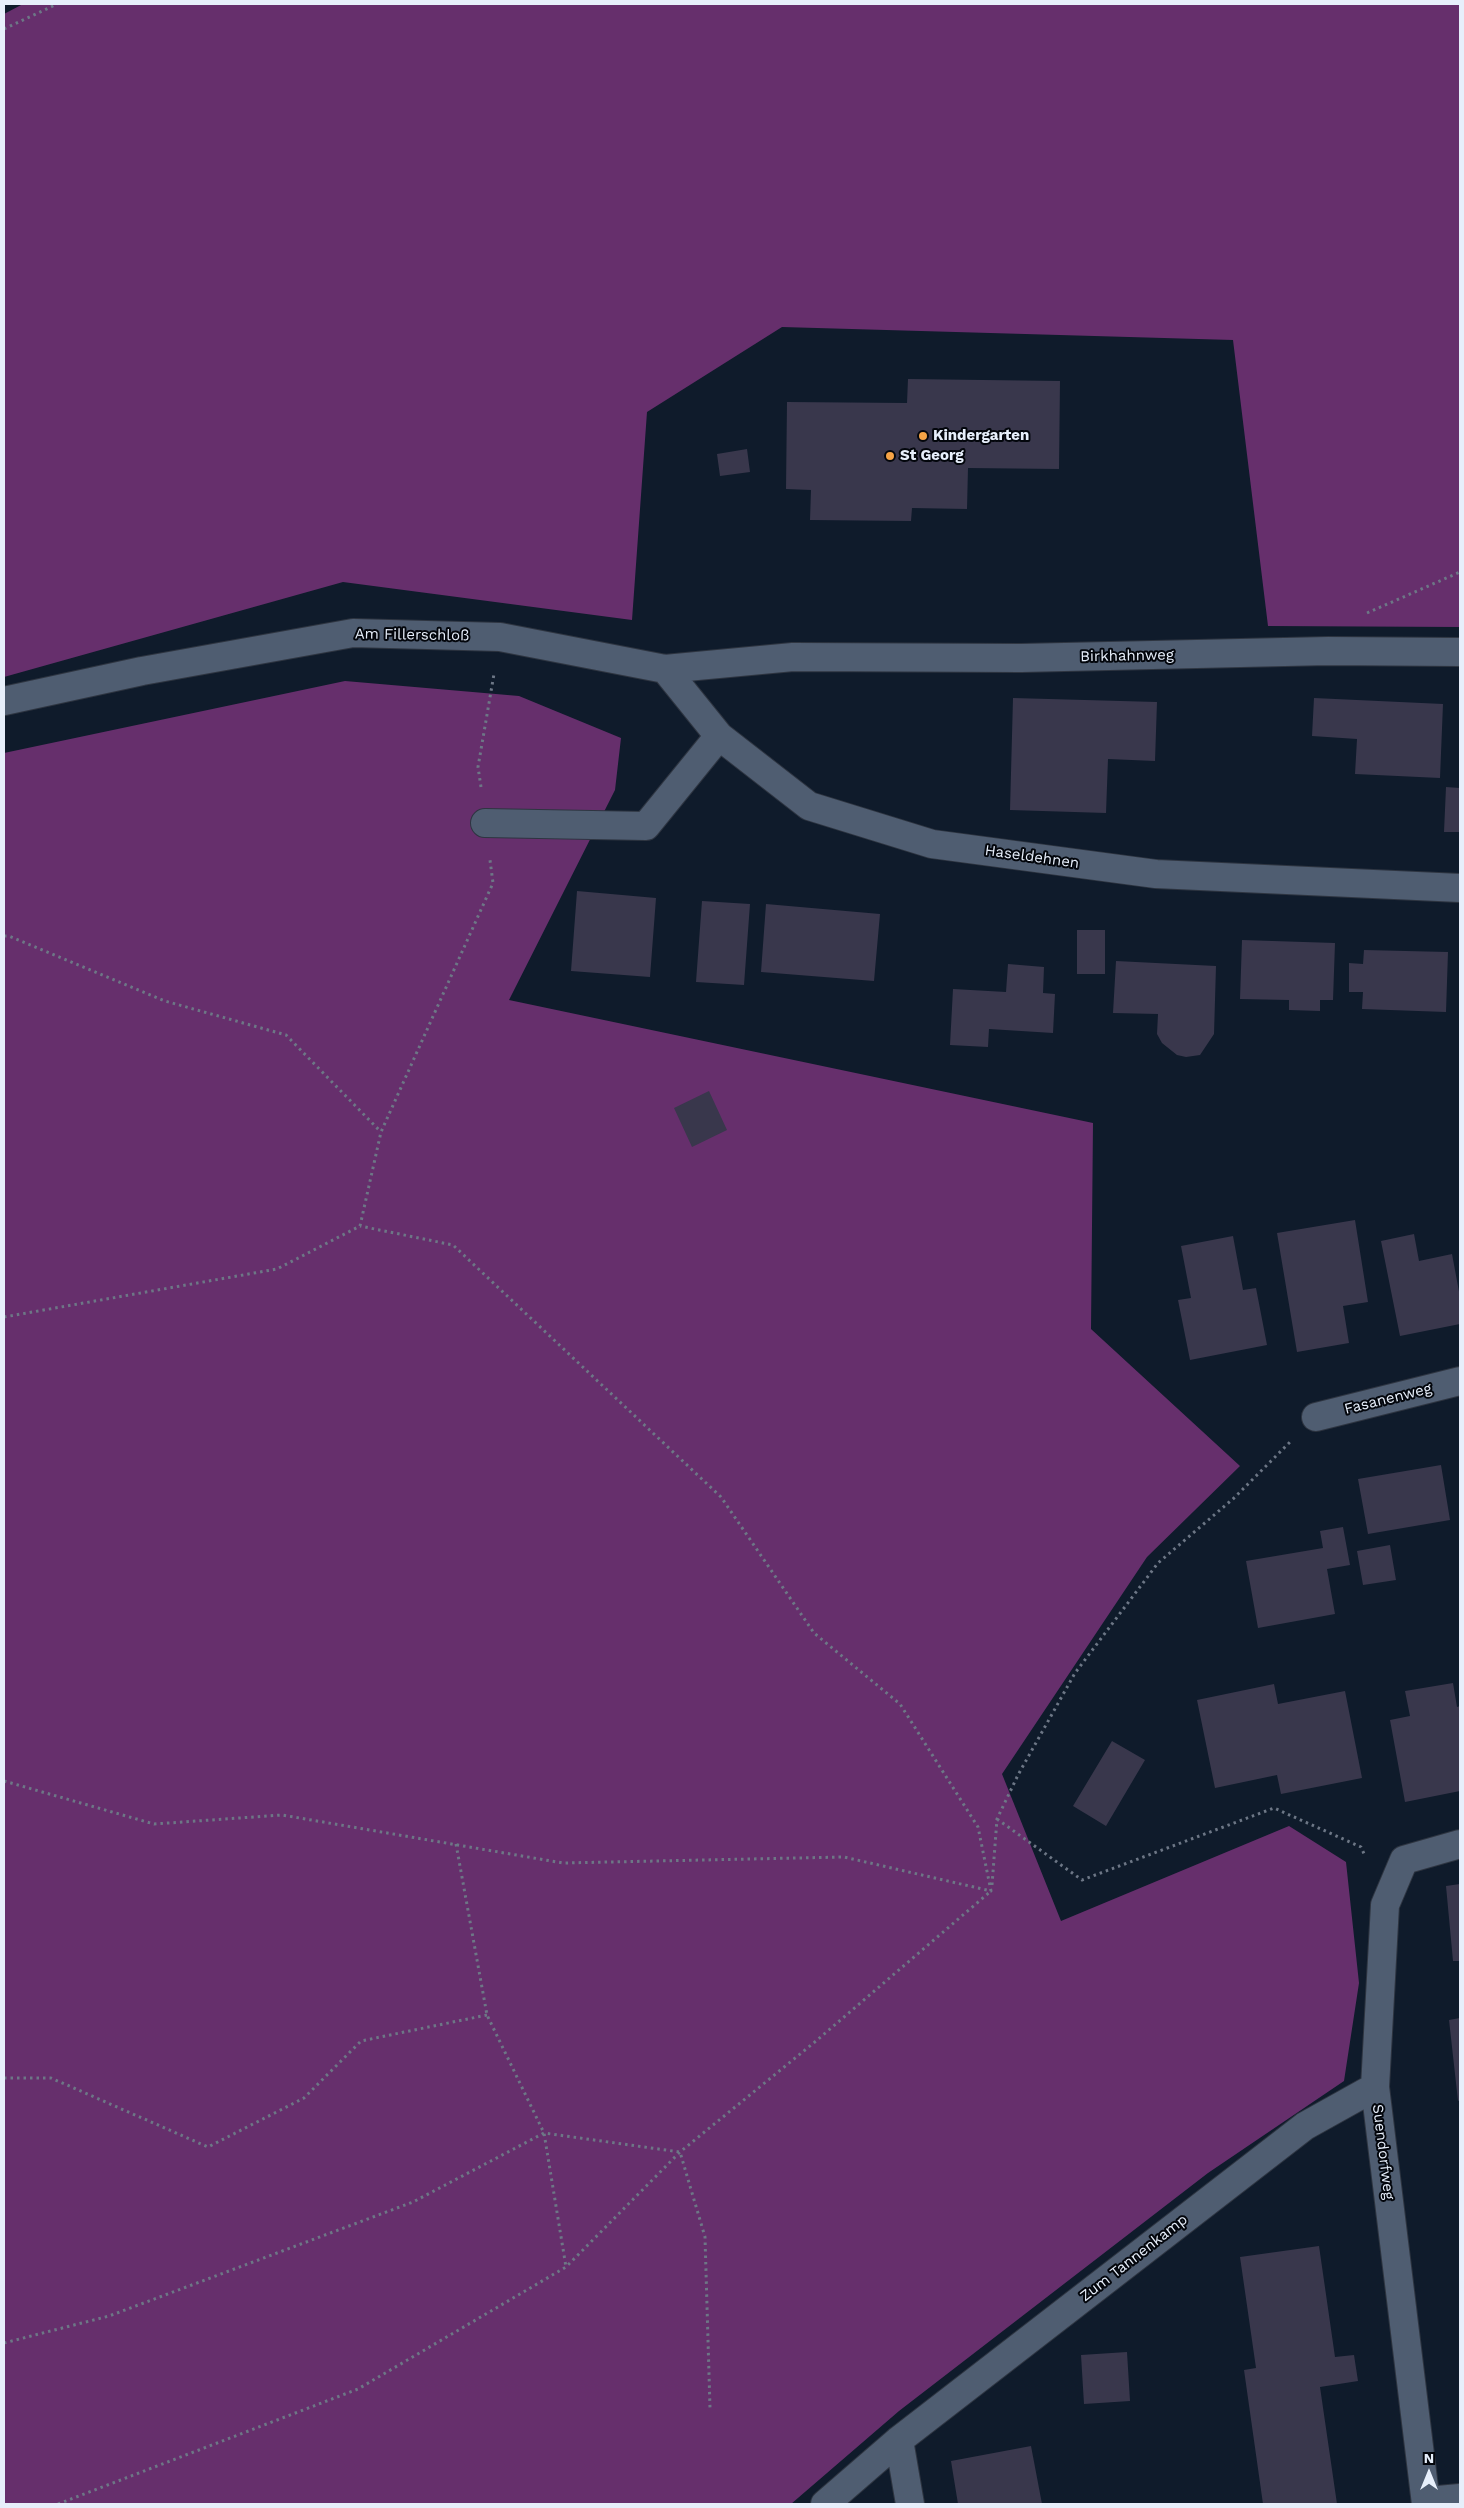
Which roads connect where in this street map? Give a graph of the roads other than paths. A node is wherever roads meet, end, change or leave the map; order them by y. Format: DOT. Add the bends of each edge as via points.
graph roads {
  1 [pos="1460,652"];
  2 [pos="793,657"];
  3 [pos="665,669"];
  4 [pos="4,701"];
  5 [pos="719,736"];
  6 [pos="485,823"];
  7 [pos="1460,888"];
  8 [pos="1460,1381"];
  9 [pos="1316,1417"];
  10 [pos="1460,1844"];
  11 [pos="1375,2087"];
  12 [pos="899,2440"];
  13 [pos="1460,2498"];
  14 [pos="1427,2503"];
  15 [pos="825,2504"];
  16 [pos="910,2504"];
  1 -- 2 [label="street, Birkhahnweg" via="1328,650 1021,658"];
  2 -- 3 [label="street, Am Fillerschloß"];
  3 -- 4 [label="street, Am Fillerschloß" via="500,637 353,633 142,671"];
  3 -- 5 [label="street, Haseldehnen"];
  5 -- 6 [label="street" via="646,826"];
  5 -- 7 [label="street, Haseldehnen" via="809,806 932,844 1156,874"];
  8 -- 9 [label="street, Fasanenweg"];
  10 -- 11 [label="street, Suendorfweg" via="1404,1860 1385,1905"];
  11 -- 12 [label="street, Zum Tannenkamp" via="1305,2126"];
  11 -- 14 [label="street, Suendorfweg"];
  12 -- 15 [label="street, Zum Tannenkamp"];
  12 -- 16 [label="street"];
  13 -- 14 [label="street"];
}
